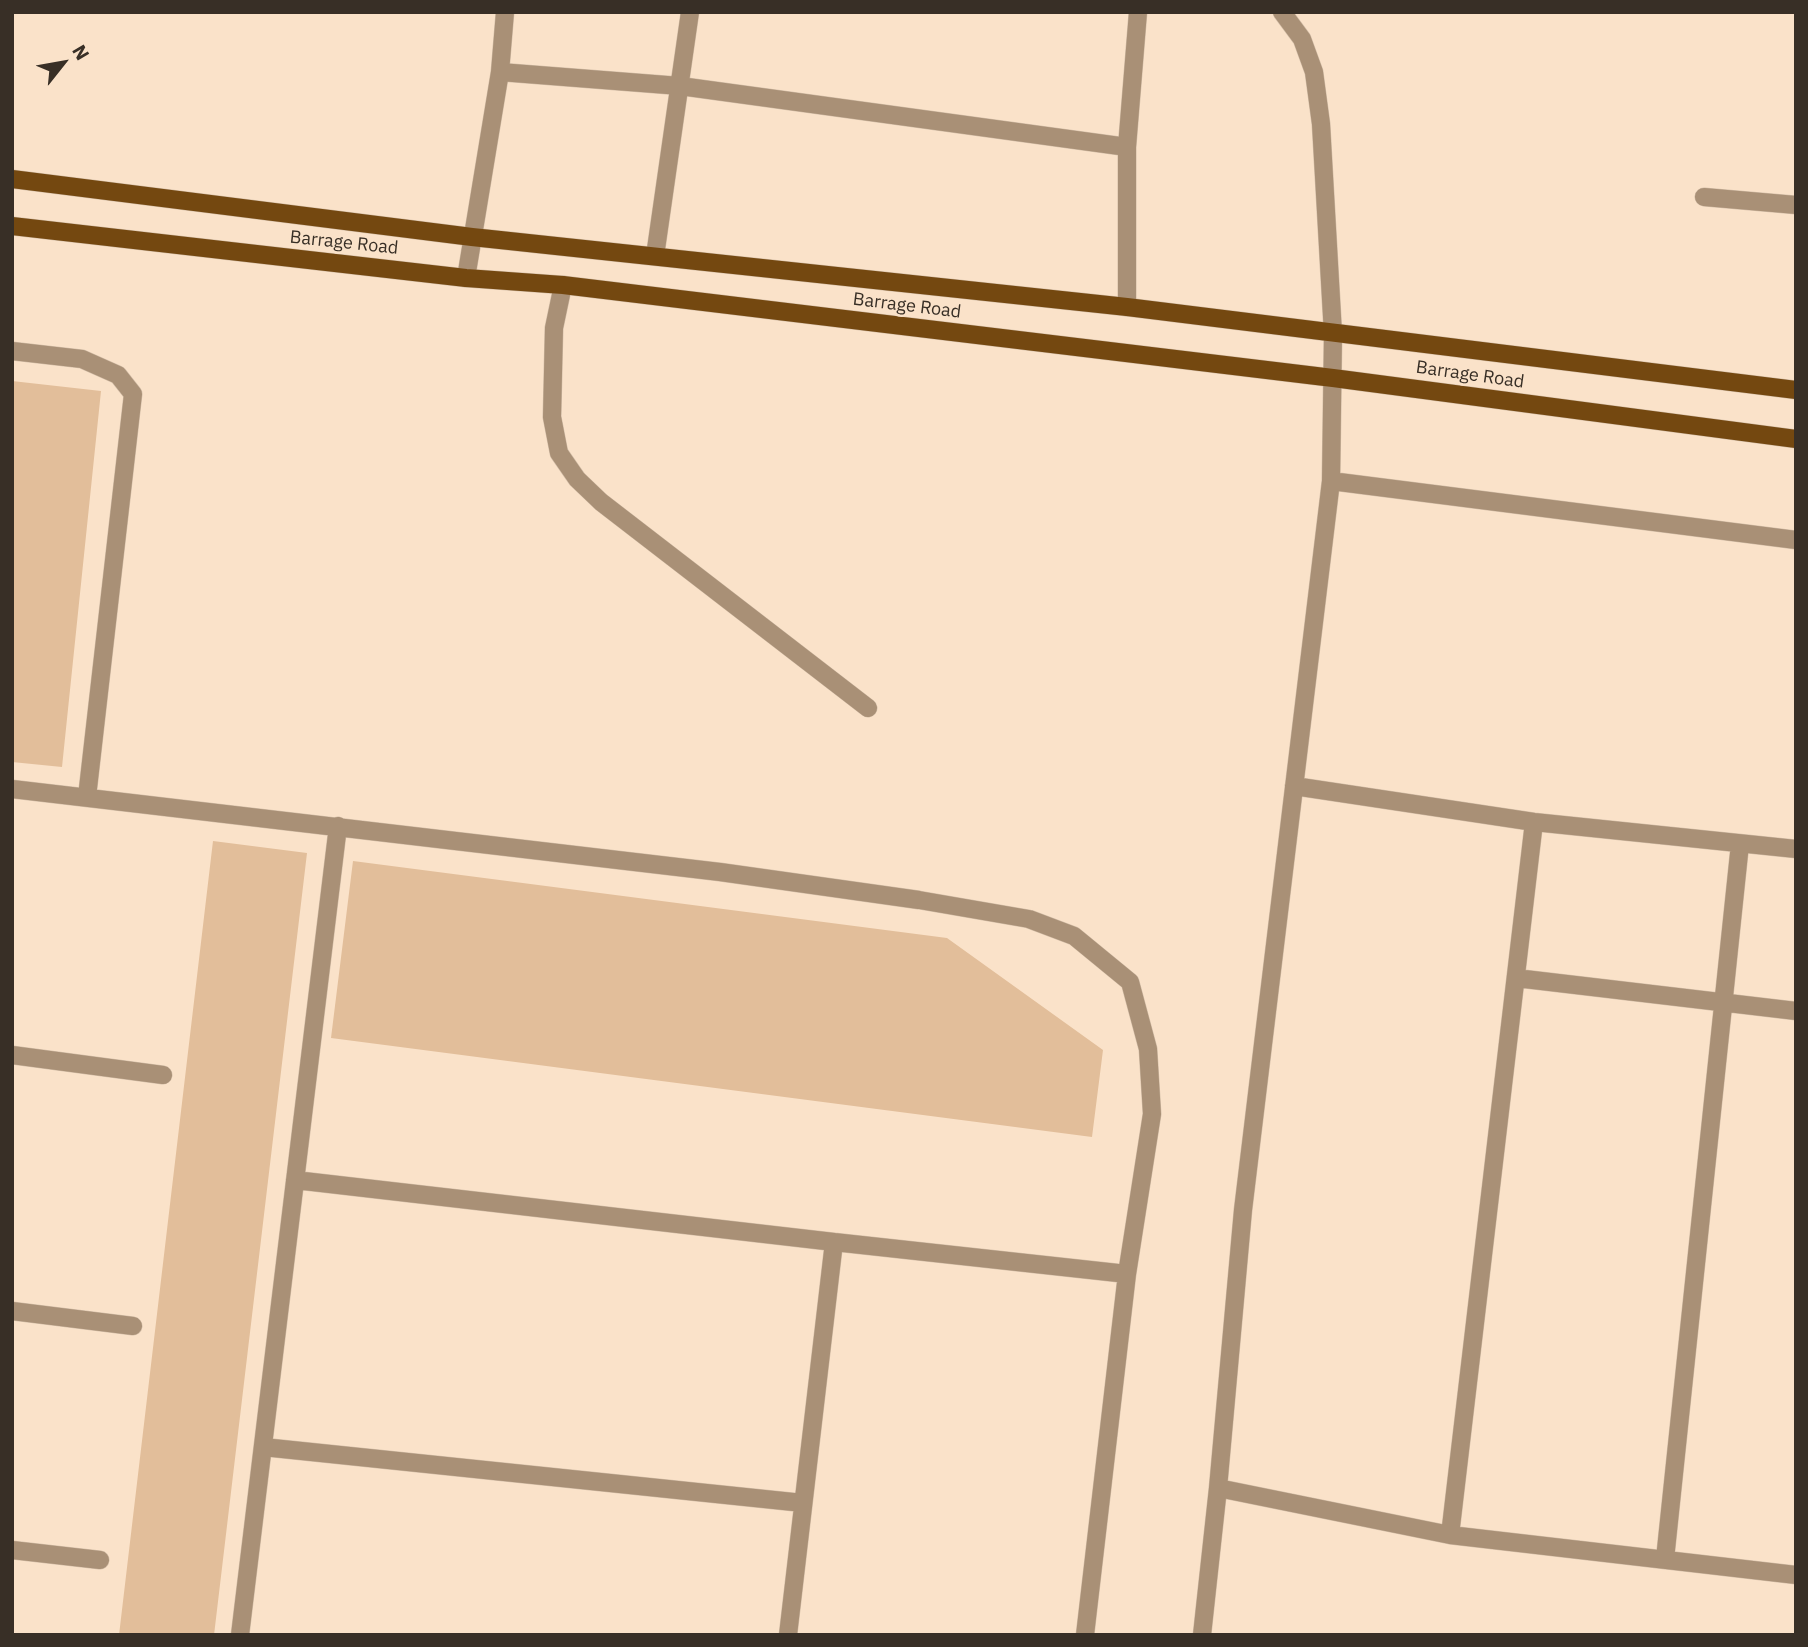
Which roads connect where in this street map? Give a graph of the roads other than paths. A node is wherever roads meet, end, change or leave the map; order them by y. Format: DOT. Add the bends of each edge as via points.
graph roads {
  1 [pos="505,12"];
  2 [pos="690,12"];
  3 [pos="1138,12"];
  4 [pos="1282,12"];
  5 [pos="500,72"];
  6 [pos="680,86"];
  7 [pos="1127,147"];
  8 [pos="12,179"];
  9 [pos="1704,197"];
  10 [pos="1796,205"];
  11 [pos="12,226"];
  12 [pos="472,237"];
  13 [pos="655,256"];
  14 [pos="466,278"];
  15 [pos="563,285"];
  16 [pos="1127,307"];
  17 [pos="1333,334"];
  18 [pos="12,351"];
  19 [pos="1333,378"];
  20 [pos="1796,390"];
  21 [pos="1796,439"];
  22 [pos="1331,481"];
  23 [pos="1796,540"];
  24 [pos="868,708"];
  25 [pos="1294,786"];
  26 [pos="12,789"];
  27 [pos="87,797"];
  28 [pos="1534,822"];
  29 [pos="338,826"];
  30 [pos="1740,844"];
  31 [pos="1796,849"];
  32 [pos="1516,978"];
  33 [pos="1723,1002"];
  34 [pos="1796,1011"];
  35 [pos="12,1055"];
  36 [pos="163,1074"];
  37 [pos="295,1180"];
  38 [pos="834,1242"];
  39 [pos="1127,1274"];
  40 [pos="12,1311"];
  41 [pos="133,1326"];
  42 [pos="263,1447"];
  43 [pos="1218,1489"];
  44 [pos="803,1503"];
  45 [pos="1450,1535"];
  46 [pos="12,1550"];
  47 [pos="1665,1559"];
  48 [pos="100,1560"];
  49 [pos="1796,1575"];
  50 [pos="240,1635"];
  51 [pos="788,1635"];
  52 [pos="1085,1635"];
  53 [pos="1202,1635"];
  1 -- 5 [label="street"];
  2 -- 6 [label="street"];
  3 -- 7 [label="street"];
  4 -- 17 [label="street" via="1302,39 1314,72"];
  5 -- 6 [label="street"];
  5 -- 12 [label="street"];
  6 -- 7 [label="street"];
  6 -- 13 [label="street"];
  7 -- 16 [label="street"];
  8 -- 12 [label="main road, Barrage Road"];
  9 -- 10 [label="street"];
  11 -- 14 [label="main road, Barrage Road"];
  12 -- 13 [label="main road, Barrage Road"];
  12 -- 14 [label="street"];
  13 -- 16 [label="main road, Barrage Road"];
  14 -- 15 [label="main road, Barrage Road"];
  15 -- 19 [label="main road, Barrage Road"];
  15 -- 24 [label="street" via="554,328 552,416 559,453 577,479"];
  16 -- 17 [label="main road, Barrage Road"];
  17 -- 19 [label="street"];
  17 -- 20 [label="main road, Barrage Road"];
  18 -- 27 [label="street" via="82,359 118,375 134,394"];
  19 -- 21 [label="main road, Barrage Road"];
  19 -- 22 [label="street"];
  22 -- 23 [label="street"];
  22 -- 25 [label="street"];
  25 -- 28 [label="street"];
  25 -- 43 [label="street" via="1243,1210"];
  26 -- 27 [label="street"];
  27 -- 29 [label="street"];
  28 -- 30 [label="street"];
  28 -- 32 [label="street"];
  29 -- 37 [label="street"];
  29 -- 39 [label="street" via="919,900 1029,919 1074,936 1130,982 1148,1049 1153,1114"];
  30 -- 31 [label="street"];
  30 -- 33 [label="street"];
  32 -- 33 [label="street"];
  32 -- 45 [label="street"];
  33 -- 34 [label="street"];
  33 -- 47 [label="street"];
  35 -- 36 [label="street"];
  37 -- 38 [label="street"];
  37 -- 42 [label="street"];
  38 -- 39 [label="street"];
  38 -- 44 [label="street"];
  39 -- 52 [label="street"];
  40 -- 41 [label="street"];
  42 -- 44 [label="street"];
  42 -- 50 [label="street"];
  43 -- 45 [label="street"];
  43 -- 53 [label="street"];
  44 -- 51 [label="street"];
  45 -- 47 [label="street"];
  46 -- 48 [label="street"];
  47 -- 49 [label="street"];
}
